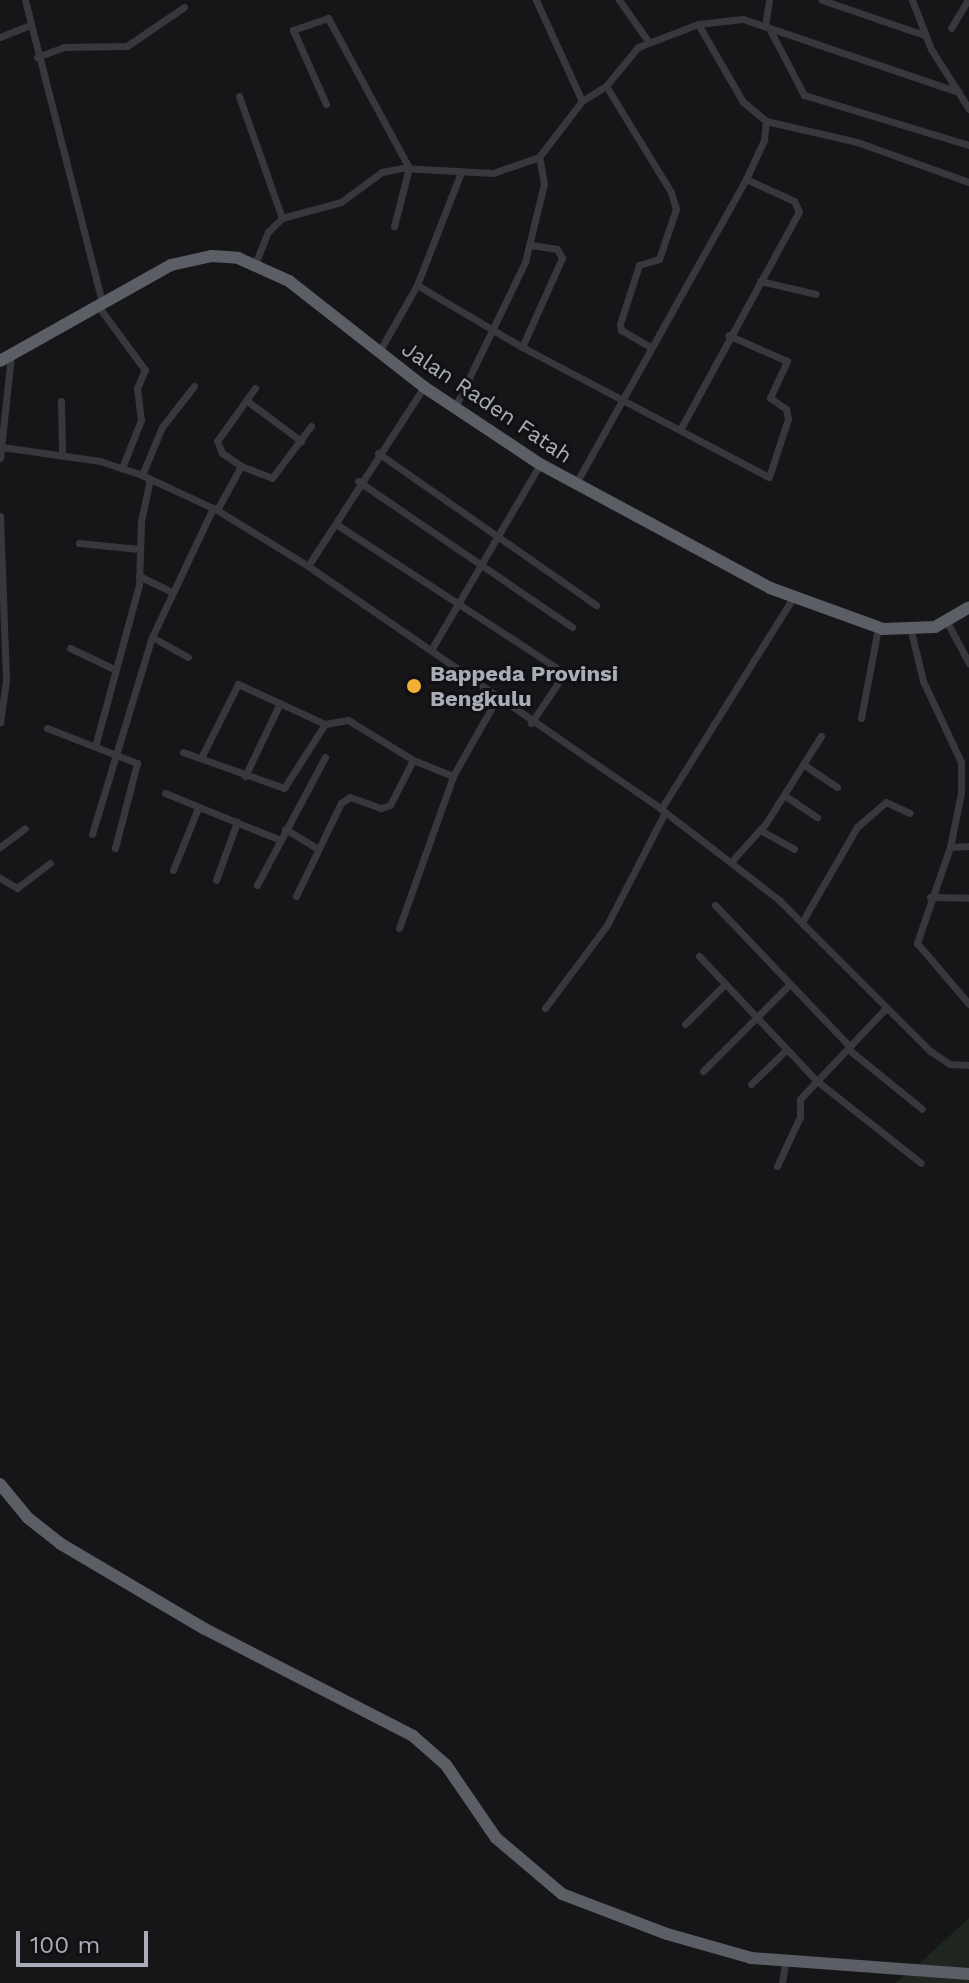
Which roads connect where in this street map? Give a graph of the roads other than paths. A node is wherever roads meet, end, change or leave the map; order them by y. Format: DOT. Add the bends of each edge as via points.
graph roads {
  1 [pos="25,0"];
  2 [pos="536,0"];
  3 [pos="619,0"];
  4 [pos="769,0"];
  5 [pos="822,0"];
  6 [pos="860,0"];
  7 [pos="912,0"];
  8 [pos="968,0"];
  9 [pos="184,7"];
  10 [pos="856,11"];
  11 [pos="698,24"];
  12 [pos="29,25"];
  13 [pos="767,27"];
  14 [pos="951,28"];
  15 [pos="924,35"];
  16 [pos="0,37"];
  17 [pos="648,41"];
  18 [pos="37,57"];
  19 [pos="606,86"];
  20 [pos="959,92"];
  21 [pos="239,96"];
  22 [pos="582,101"];
  23 [pos="326,104"];
  24 [pos="969,109"];
  25 [pos="766,121"];
  26 [pos="969,145"];
  27 [pos="539,157"];
  28 [pos="409,168"];
  29 [pos="461,172"];
  30 [pos="746,179"];
  31 [pos="969,182"];
  32 [pos="282,218"];
  33 [pos="394,226"];
  34 [pos="531,245"];
  35 [pos="255,264"];
  36 [pos="760,281"];
  37 [pos="417,285"];
  38 [pos="816,294"];
  39 [pos="99,303"];
  40 [pos="495,329"];
  41 [pos="728,335"];
  42 [pos="522,347"];
  43 [pos="651,347"];
  44 [pos="379,352"];
  45 [pos="3,359"];
  46 [pos="194,386"];
  47 [pos="424,387"];
  48 [pos="255,388"];
  49 [pos="623,397"];
  50 [pos="246,400"];
  51 [pos="61,401"];
  52 [pos="455,407"];
  53 [pos="311,426"];
  54 [pos="681,428"];
  55 [pos="301,441"];
  56 [pos="2,447"];
  57 [pos="378,453"];
  58 [pos="62,454"];
  59 [pos="0,458"];
  60 [pos="540,464"];
  61 [pos="241,466"];
  62 [pos="122,468"];
  63 [pos="142,475"];
  64 [pos="150,479"];
  65 [pos="358,481"];
  66 [pos="575,485"];
  67 [pos="215,509"];
  68 [pos="0,516"];
  69 [pos="336,524"];
  70 [pos="498,534"];
  71 [pos="79,543"];
  72 [pos="139,549"];
  73 [pos="481,562"];
  74 [pos="308,566"];
  75 [pos="1,571"];
  76 [pos="139,576"];
  77 [pos="172,592"];
  78 [pos="793,598"];
  79 [pos="596,605"];
  80 [pos="460,606"];
  81 [pos="969,607"];
  82 [pos="947,622"];
  83 [pos="572,627"];
  84 [pos="878,628"];
  85 [pos="911,631"];
  86 [pos="152,637"];
  87 [pos="70,648"];
  88 [pos="431,650"];
  89 [pos="188,657"];
  90 [pos="969,663"];
  91 [pos="112,668"];
  92 [pos="496,700"];
  93 [pos="280,703"];
  94 [pos="861,718"];
  95 [pos="0,723"];
  96 [pos="531,723"];
  97 [pos="325,724"];
  98 [pos="47,728"];
  99 [pos="821,736"];
  100 [pos="96,743"];
  101 [pos="183,752"];
  102 [pos="120,754"];
  103 [pos="325,757"];
  104 [pos="201,758"];
  105 [pos="413,760"];
  106 [pos="803,764"];
  107 [pos="245,776"];
  108 [pos="453,776"];
  109 [pos="837,787"];
  110 [pos="165,793"];
  111 [pos="784,795"];
  112 [pos="969,803"];
  113 [pos="960,804"];
  114 [pos="198,808"];
  115 [pos="663,811"];
  116 [pos="910,813"];
  117 [pos="817,817"];
  118 [pos="237,822"];
  119 [pos="25,828"];
  120 [pos="285,829"];
  121 [pos="760,830"];
  122 [pos="92,834"];
  123 [pos="280,840"];
  124 [pos="969,846"];
  125 [pos="0,847"];
  126 [pos="950,847"];
  127 [pos="115,848"];
  128 [pos="318,849"];
  129 [pos="794,849"];
  130 [pos="731,862"];
  131 [pos="50,863"];
  132 [pos="173,870"];
  133 [pos="0,878"];
  134 [pos="216,880"];
  135 [pos="257,885"];
  136 [pos="296,896"];
  137 [pos="930,897"];
  138 [pos="969,898"];
  139 [pos="715,905"];
  140 [pos="802,922"];
  141 [pos="399,928"];
  142 [pos="699,956"];
  143 [pos="725,984"];
  144 [pos="790,984"];
  145 [pos="969,1004"];
  146 [pos="545,1008"];
  147 [pos="886,1008"];
  148 [pos="756,1017"];
  149 [pos="685,1024"];
  150 [pos="849,1048"];
  151 [pos="787,1049"];
  152 [pos="969,1065"];
  153 [pos="703,1071"];
  154 [pos="817,1081"];
  155 [pos="751,1084"];
  156 [pos="922,1109"];
  157 [pos="921,1163"];
  158 [pos="777,1166"];
  159 [pos="0,1484"];
  160 [pos="785,1964"];
  161 [pos="969,1974"];
  162 [pos="782,1983"];
  1 -- 12 [label="street"];
  2 -- 22 [label="street"];
  3 -- 17 [label="street"];
  4 -- 13 [label="street"];
  5 -- 10 [label="street"];
  6 -- 10 [label="street"];
  7 -- 15 [label="street"];
  8 -- 14 [label="street"];
  9 -- 18 [label="street" via="127,46 64,47"];
  10 -- 15 [label="street"];
  11 -- 13 [label="street" via="736,17"];
  11 -- 17 [label="street"];
  11 -- 25 [label="street" via="743,102"];
  12 -- 16 [label="street"];
  12 -- 18 [label="street"];
  13 -- 20 [label="street"];
  13 -- 26 [label="street" via="804,95"];
  15 -- 20 [label="street"];
  17 -- 19 [label="street" via="627,56"];
  18 -- 39 [label="street"];
  19 -- 22 [label="street"];
  19 -- 43 [label="street" via="645,146 676,209 659,259 639,265 620,324 621,330"];
  20 -- 24 [label="street"];
  21 -- 32 [label="street"];
  22 -- 27 [label="street"];
  23 -- 28 [label="street" via="293,30 328,18"];
  25 -- 30 [label="street"];
  25 -- 31 [label="street" via="857,142"];
  27 -- 29 [label="street" via="504,171"];
  27 -- 34 [label="street" via="544,184"];
  28 -- 29 [label="street"];
  28 -- 32 [label="street" via="382,172 330,206"];
  28 -- 33 [label="street"];
  29 -- 37 [label="street"];
  30 -- 36 [label="street" via="794,201 799,212"];
  30 -- 43 [label="street"];
  32 -- 35 [label="street" via="268,232"];
  34 -- 40 [label="street"];
  34 -- 42 [label="street" via="557,249 562,258"];
  35 -- 39 [label="highway, Jalan Raden Fatah" via="224,256 181,261"];
  35 -- 44 [label="highway, Jalan Raden Fatah" via="296,287"];
  36 -- 38 [label="street"];
  36 -- 41 [label="street"];
  37 -- 40 [label="street"];
  37 -- 44 [label="street"];
  39 -- 45 [label="highway, Jalan Raden Fatah"];
  39 -- 62 [label="street" via="145,370 137,388 141,420"];
  40 -- 42 [label="street"];
  40 -- 52 [label="street"];
  41 -- 54 [label="street"];
  41 -- 54 [label="street" via="787,361 770,398 786,409 788,419 769,477"];
  42 -- 49 [label="street"];
  43 -- 49 [label="street"];
  44 -- 47 [label="highway, Jalan Raden Fatah"];
  45 -- 56 [label="street"];
  46 -- 63 [label="street" via="162,427"];
  47 -- 52 [label="highway, Jalan Raden Fatah"];
  47 -- 57 [label="street"];
  48 -- 50 [label="street"];
  49 -- 54 [label="street"];
  49 -- 66 [label="street"];
  50 -- 55 [label="street"];
  50 -- 61 [label="street" via="217,441 222,453"];
  51 -- 58 [label="street"];
  52 -- 60 [label="highway, Jalan Raden Fatah"];
  53 -- 55 [label="street"];
  55 -- 61 [label="street" via="272,478"];
  56 -- 58 [label="street"];
  56 -- 59 [label="street"];
  57 -- 65 [label="street"];
  57 -- 70 [label="street"];
  58 -- 62 [label="street"];
  60 -- 66 [label="highway, Jalan Raden Fatah"];
  60 -- 70 [label="street"];
  61 -- 67 [label="street"];
  62 -- 63 [label="street"];
  63 -- 64 [label="street"];
  64 -- 67 [label="street"];
  64 -- 72 [label="street"];
  65 -- 69 [label="street"];
  65 -- 73 [label="street"];
  66 -- 78 [label="highway, Jalan Raden Fatah"];
  67 -- 74 [label="street"];
  67 -- 77 [label="street"];
  68 -- 75 [label="street"];
  69 -- 74 [label="street"];
  69 -- 80 [label="street"];
  70 -- 73 [label="street"];
  70 -- 79 [label="street"];
  71 -- 72 [label="street"];
  72 -- 76 [label="street"];
  73 -- 80 [label="street"];
  73 -- 83 [label="street"];
  74 -- 88 [label="street"];
  75 -- 95 [label="street" via="6,680"];
  76 -- 77 [label="street"];
  76 -- 91 [label="street"];
  77 -- 86 [label="street"];
  78 -- 84 [label="highway, Jalan Raden Fatah"];
  78 -- 115 [label="street"];
  80 -- 88 [label="street"];
  80 -- 96 [label="street" via="558,671 560,680"];
  81 -- 82 [label="highway, Jalan Raden Fatah"];
  82 -- 85 [label="highway, Jalan Raden Fatah"];
  82 -- 90 [label="street"];
  84 -- 85 [label="highway, Jalan Raden Fatah"];
  84 -- 94 [label="street"];
  85 -- 113 [label="street" via="923,681 959,752"];
  86 -- 89 [label="street"];
  86 -- 102 [label="street"];
  87 -- 91 [label="street"];
  88 -- 92 [label="street"];
  91 -- 100 [label="street"];
  92 -- 96 [label="street"];
  92 -- 108 [label="street"];
  93 -- 97 [label="street"];
  93 -- 104 [label="street" via="248,685 233,687"];
  93 -- 107 [label="street"];
  96 -- 115 [label="street"];
  97 -- 105 [label="street" via="348,720"];
  97 -- 107 [label="street" via="289,786 276,788"];
  98 -- 100 [label="street"];
  99 -- 106 [label="street"];
  100 -- 102 [label="street"];
  101 -- 104 [label="street"];
  102 -- 122 [label="street"];
  102 -- 127 [label="street" via="138,767"];
  103 -- 120 [label="street"];
  104 -- 107 [label="street"];
  105 -- 108 [label="street"];
  105 -- 128 [label="street" via="390,805 344,799"];
  106 -- 109 [label="street"];
  106 -- 111 [label="street"];
  108 -- 141 [label="street"];
  110 -- 114 [label="street"];
  111 -- 117 [label="street"];
  111 -- 121 [label="street"];
  112 -- 113 [label="street"];
  113 -- 126 [label="street"];
  114 -- 118 [label="street"];
  114 -- 132 [label="street"];
  115 -- 130 [label="street"];
  115 -- 146 [label="street" via="607,925"];
  116 -- 140 [label="street" via="886,802 857,827"];
  118 -- 123 [label="street"];
  118 -- 134 [label="street"];
  119 -- 125 [label="street"];
  120 -- 123 [label="street"];
  120 -- 128 [label="street"];
  121 -- 129 [label="street"];
  121 -- 130 [label="street"];
  123 -- 135 [label="street"];
  124 -- 126 [label="street"];
  126 -- 137 [label="street"];
  128 -- 136 [label="street"];
  130 -- 140 [label="street"];
  131 -- 133 [label="street" via="17,888"];
  137 -- 138 [label="street"];
  137 -- 145 [label="street" via="917,943"];
  139 -- 144 [label="street"];
  140 -- 147 [label="street"];
  142 -- 143 [label="street"];
  143 -- 148 [label="street"];
  143 -- 149 [label="street"];
  144 -- 148 [label="street"];
  144 -- 150 [label="street"];
  147 -- 150 [label="street"];
  147 -- 152 [label="street" via="939,1058"];
  148 -- 151 [label="street"];
  148 -- 153 [label="street"];
  150 -- 154 [label="street"];
  150 -- 156 [label="street"];
  151 -- 154 [label="street"];
  151 -- 155 [label="street"];
  154 -- 157 [label="street"];
  154 -- 158 [label="street" via="800,1099 800,1117"];
  159 -- 160 [label="highway" via="28,1518 61,1544 205,1629 413,1736 446,1765 496,1838 562,1894 667,1934"];
  160 -- 161 [label="highway"];
  160 -- 162 [label="street"];
}
